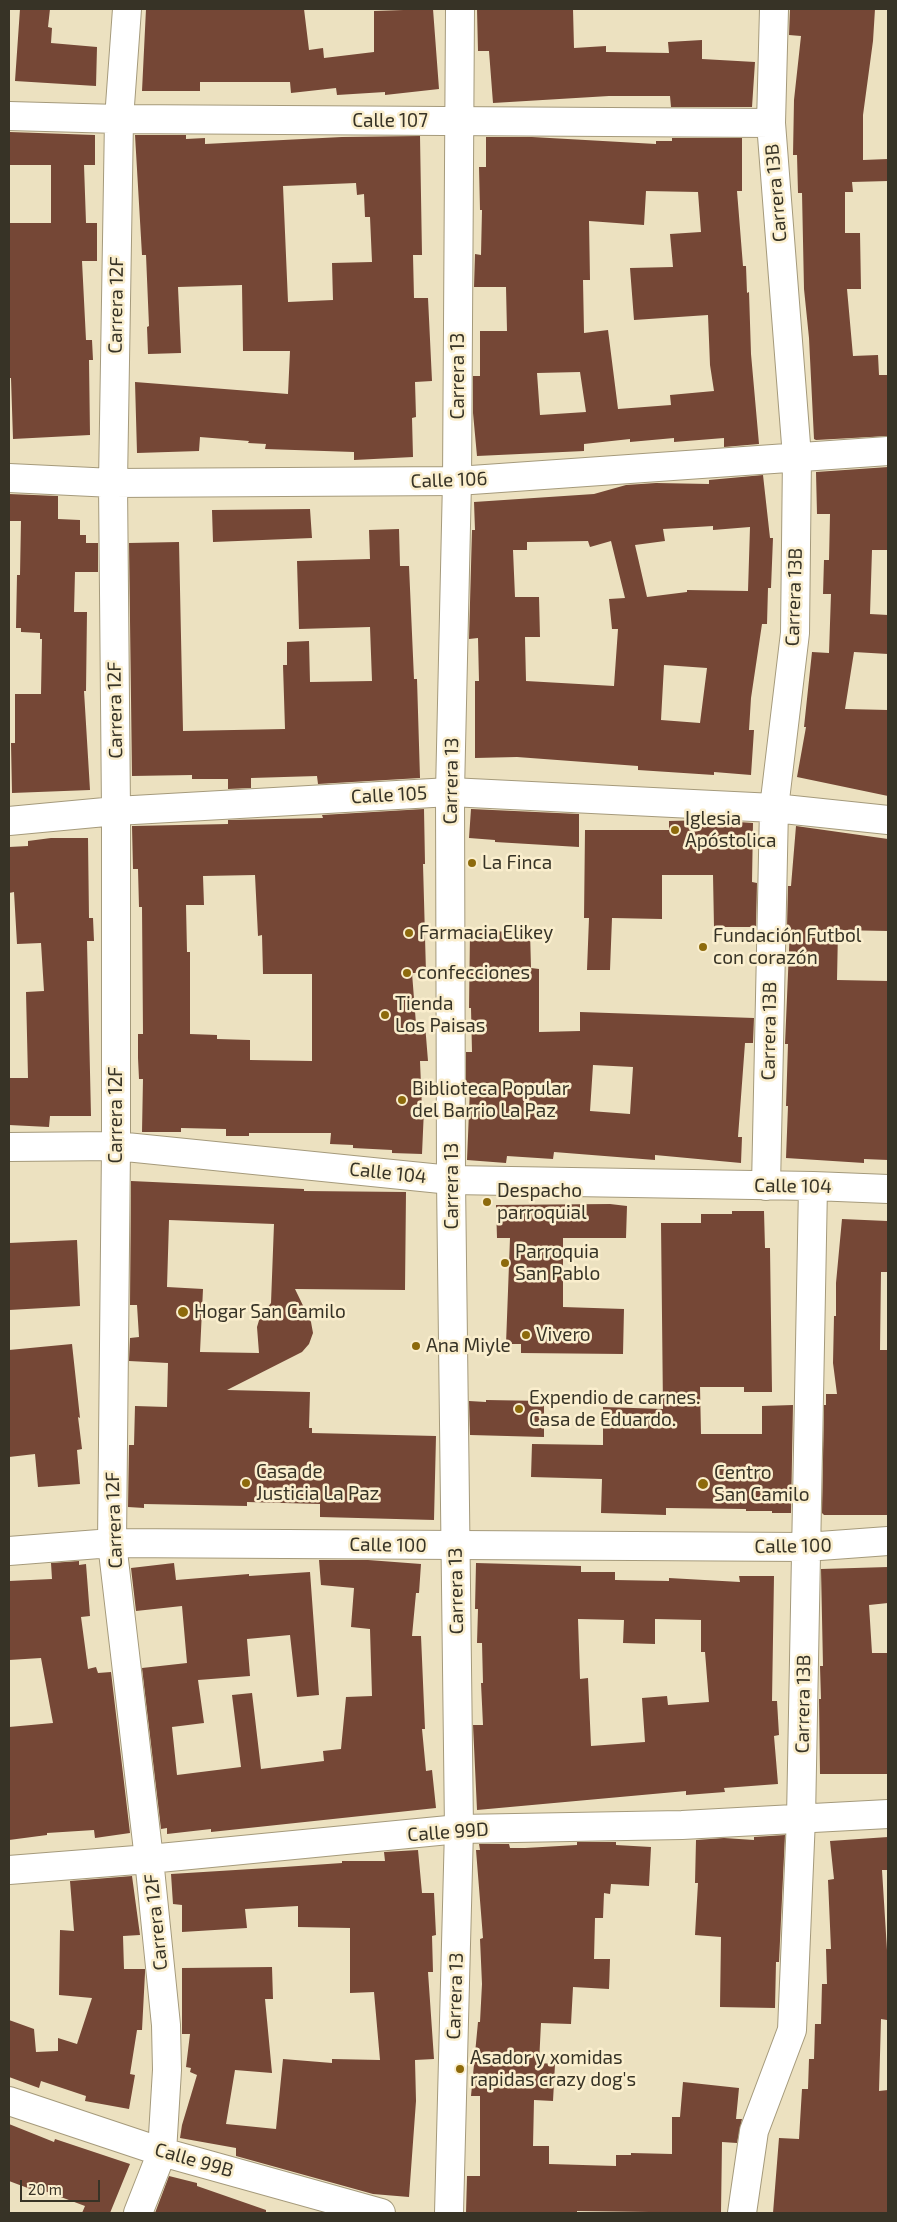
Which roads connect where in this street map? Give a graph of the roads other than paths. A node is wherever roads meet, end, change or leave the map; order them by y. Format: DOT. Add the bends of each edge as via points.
graph roads {
  1 [pos="127,9"];
  2 [pos="460,9"];
  3 [pos="774,9"];
  4 [pos="9,116"];
  5 [pos="119,118"];
  6 [pos="460,121"];
  7 [pos="770,123"];
  8 [pos="888,451"];
  9 [pos="797,457"];
  10 [pos="9,478"];
  11 [pos="457,481"];
  12 [pos="113,483"];
  13 [pos="450,792"];
  14 [pos="774,808"];
  15 [pos="116,811"];
  16 [pos="888,820"];
  17 [pos="9,821"];
  18 [pos="9,1146"];
  19 [pos="116,1146"];
  20 [pos="451,1180"];
  21 [pos="766,1186"];
  22 [pos="813,1186"];
  23 [pos="888,1189"];
  24 [pos="888,1541"];
  25 [pos="112,1543"];
  26 [pos="456,1546"];
  27 [pos="806,1547"];
  28 [pos="9,1551"];
  29 [pos="888,1814"];
  30 [pos="801,1818"];
  31 [pos="459,1829"];
  32 [pos="149,1859"];
  33 [pos="9,1870"];
  34 [pos="9,2101"];
  35 [pos="162,2152"];
  36 [pos="138,2213"];
  37 [pos="381,2213"];
  38 [pos="449,2213"];
  39 [pos="742,2213"];
  1 -- 5 [label="street, Carrera 12F"];
  2 -- 6 [label="street, Carrera 13"];
  3 -- 7 [label="street, Carrera 13B"];
  4 -- 5 [label="street, Calle 107"];
  5 -- 6 [label="street, Calle 107"];
  5 -- 12 [label="street, Carrera 12F"];
  6 -- 7 [label="street, Calle 107"];
  6 -- 11 [label="street, Carrera 13"];
  7 -- 9 [label="street, Carrera 13B"];
  8 -- 9 [label="street, Calle 106"];
  9 -- 11 [label="street, Calle 106"];
  9 -- 14 [label="street, Carrera 13B" via="795,633"];
  10 -- 12 [label="street, Calle 106"];
  11 -- 12 [label="street, Calle 106"];
  11 -- 13 [label="street, Carrera 13"];
  12 -- 15 [label="street, Carrera 12F"];
  13 -- 14 [label="street, Calle 105"];
  13 -- 15 [label="street, Calle 105"];
  13 -- 20 [label="street, Carrera 13"];
  14 -- 16 [label="street, Calle 105"];
  14 -- 21 [label="street, Carrera 13B"];
  15 -- 17 [label="street, Calle 105"];
  15 -- 19 [label="street, Carrera 12F"];
  18 -- 19 [label="street, Calle 104"];
  19 -- 20 [label="street, Calle 104"];
  19 -- 25 [label="street, Carrera 12F"];
  20 -- 21 [label="street, Calle 104"];
  20 -- 26 [label="street, Carrera 13"];
  21 -- 22 [label="street, Calle 104"];
  22 -- 23 [label="street, Calle 104"];
  22 -- 27 [label="street, Carrera 13B"];
  24 -- 27 [label="street, Calle 100"];
  25 -- 26 [label="street, Calle 100"];
  25 -- 28 [label="street, Calle 100"];
  25 -- 32 [label="street, Carrera 12F"];
  26 -- 27 [label="street, Calle 100"];
  26 -- 31 [label="street, Carrera 13"];
  27 -- 30 [label="street, Carrera 13B"];
  29 -- 30 [label="street, Calle 99D"];
  30 -- 31 [label="street, Calle 99D" via="682,1825"];
  30 -- 39 [label="street, Carrera 13B" via="792,2030 754,2131"];
  31 -- 32 [label="street, Calle 99D"];
  31 -- 38 [label="street, Carrera 13"];
  32 -- 33 [label="street, Calle 99D"];
  32 -- 35 [label="street, Carrera 12F" via="166,2025"];
  34 -- 35 [label="street, Calle 99B"];
  35 -- 36 [label="street, Carrera 12F"];
  35 -- 37 [label="street, Calle 99B"];
}
